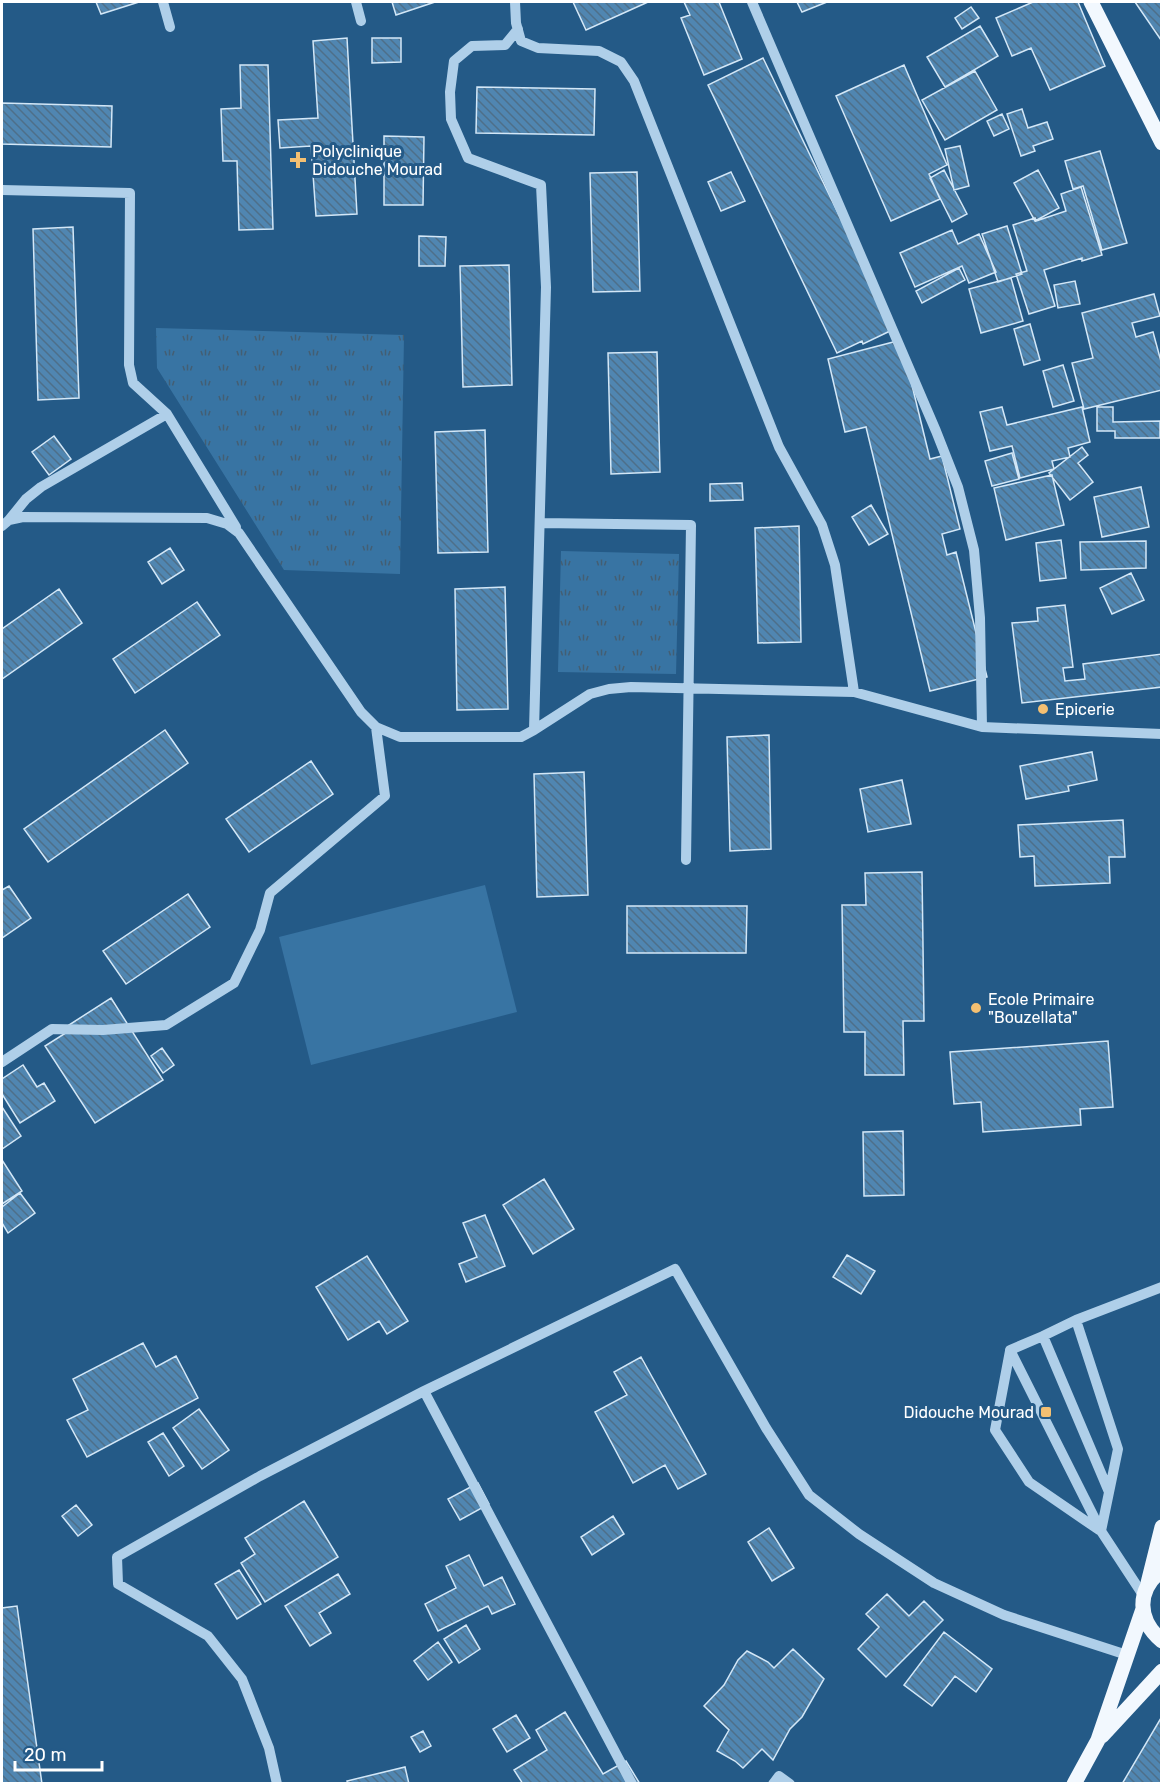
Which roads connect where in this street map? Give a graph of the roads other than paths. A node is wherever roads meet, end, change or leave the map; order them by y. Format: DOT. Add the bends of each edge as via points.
graph roads {
  1 [pos="163,2"];
  2 [pos="356,2"];
  3 [pos="514,2"];
  4 [pos="752,2"];
  5 [pos="1092,2"];
  6 [pos="361,21"];
  7 [pos="170,27"];
  8 [pos="518,29"];
  9 [pos="1161,140"];
  10 [pos="2,190"];
  11 [pos="166,414"];
  12 [pos="5,523"];
  13 [pos="540,523"];
  14 [pos="239,533"];
  15 [pos="688,689"];
  16 [pos="854,692"];
  17 [pos="982,727"];
  18 [pos="376,728"];
  19 [pos="534,730"];
  20 [pos="1161,734"];
  21 [pos="686,860"];
  22 [pos="2,1062"];
  23 [pos="1161,1287"];
  24 [pos="1076,1320"];
  25 [pos="1043,1336"];
  26 [pos="1010,1350"];
  27 [pos="424,1391"];
  28 [pos="1109,1492"];
  29 [pos="1161,1527"];
  30 [pos="1101,1531"];
  31 [pos="1161,1570"];
  32 [pos="1144,1596"];
  33 [pos="1161,1641"];
  34 [pos="1127,1655"];
  35 [pos="1161,1671"];
  36 [pos="1098,1740"];
  37 [pos="277,1784"];
  38 [pos="632,1784"];
  39 [pos="773,1784"];
  40 [pos="790,1784"];
  41 [pos="1074,1784"];
  1 -- 7 [label="street"];
  2 -- 6 [label="street"];
  3 -- 8 [label="street"];
  4 -- 17 [label="street" via="958,487 974,550"];
  5 -- 9 [label="main road"];
  8 -- 13 [label="street" via="505,45 472,46 454,61 451,119 468,159 541,185 546,287"];
  8 -- 16 [label="street" via="521,41 538,48 599,51 621,62 634,81 779,447 822,525 835,565"];
  10 -- 11 [label="street" via="130,193 129,364 133,383"];
  11 -- 12 [label="street" via="41,487"];
  11 -- 14 [label="street"];
  12 -- 14 [label="street" via="23,517 207,518 227,524"];
  13 -- 15 [label="street" via="691,525"];
  13 -- 19 [label="street"];
  14 -- 18 [label="street" via="360,712"];
  15 -- 16 [label="street"];
  15 -- 19 [label="street" via="631,687 590,694"];
  15 -- 21 [label="street"];
  16 -- 17 [label="street"];
  17 -- 20 [label="street"];
  18 -- 19 [label="street" via="400,737 521,737"];
  18 -- 22 [label="street" via="385,796 270,893 260,930 234,983 166,1025 52,1029"];
  23 -- 24 [label="street"];
  24 -- 25 [label="street"];
  24 -- 28 [label="street" via="1118,1449"];
  25 -- 26 [label="street"];
  25 -- 28 [label="street"];
  26 -- 30 [label="street"];
  26 -- 30 [label="street" via="995,1431 1029,1482"];
  27 -- 34 [label="street" via="675,1269 809,1495 859,1534 934,1583 1004,1615"];
  27 -- 37 [label="street" via="260,1476 117,1557 118,1584 208,1636 242,1679 269,1748"];
  27 -- 38 [label="street"];
  28 -- 30 [label="street"];
  29 -- 32 [label="main road"];
  30 -- 32 [label="street"];
  31 -- 32 [label="main road"];
  32 -- 33 [label="main road" via="1146,1622"];
  32 -- 34 [label="main road"];
  34 -- 36 [label="main road"];
  35 -- 36 [label="main road"];
  36 -- 41 [label="main road"];
  39 -- 40 [label="street" via="779,1776"];
}
